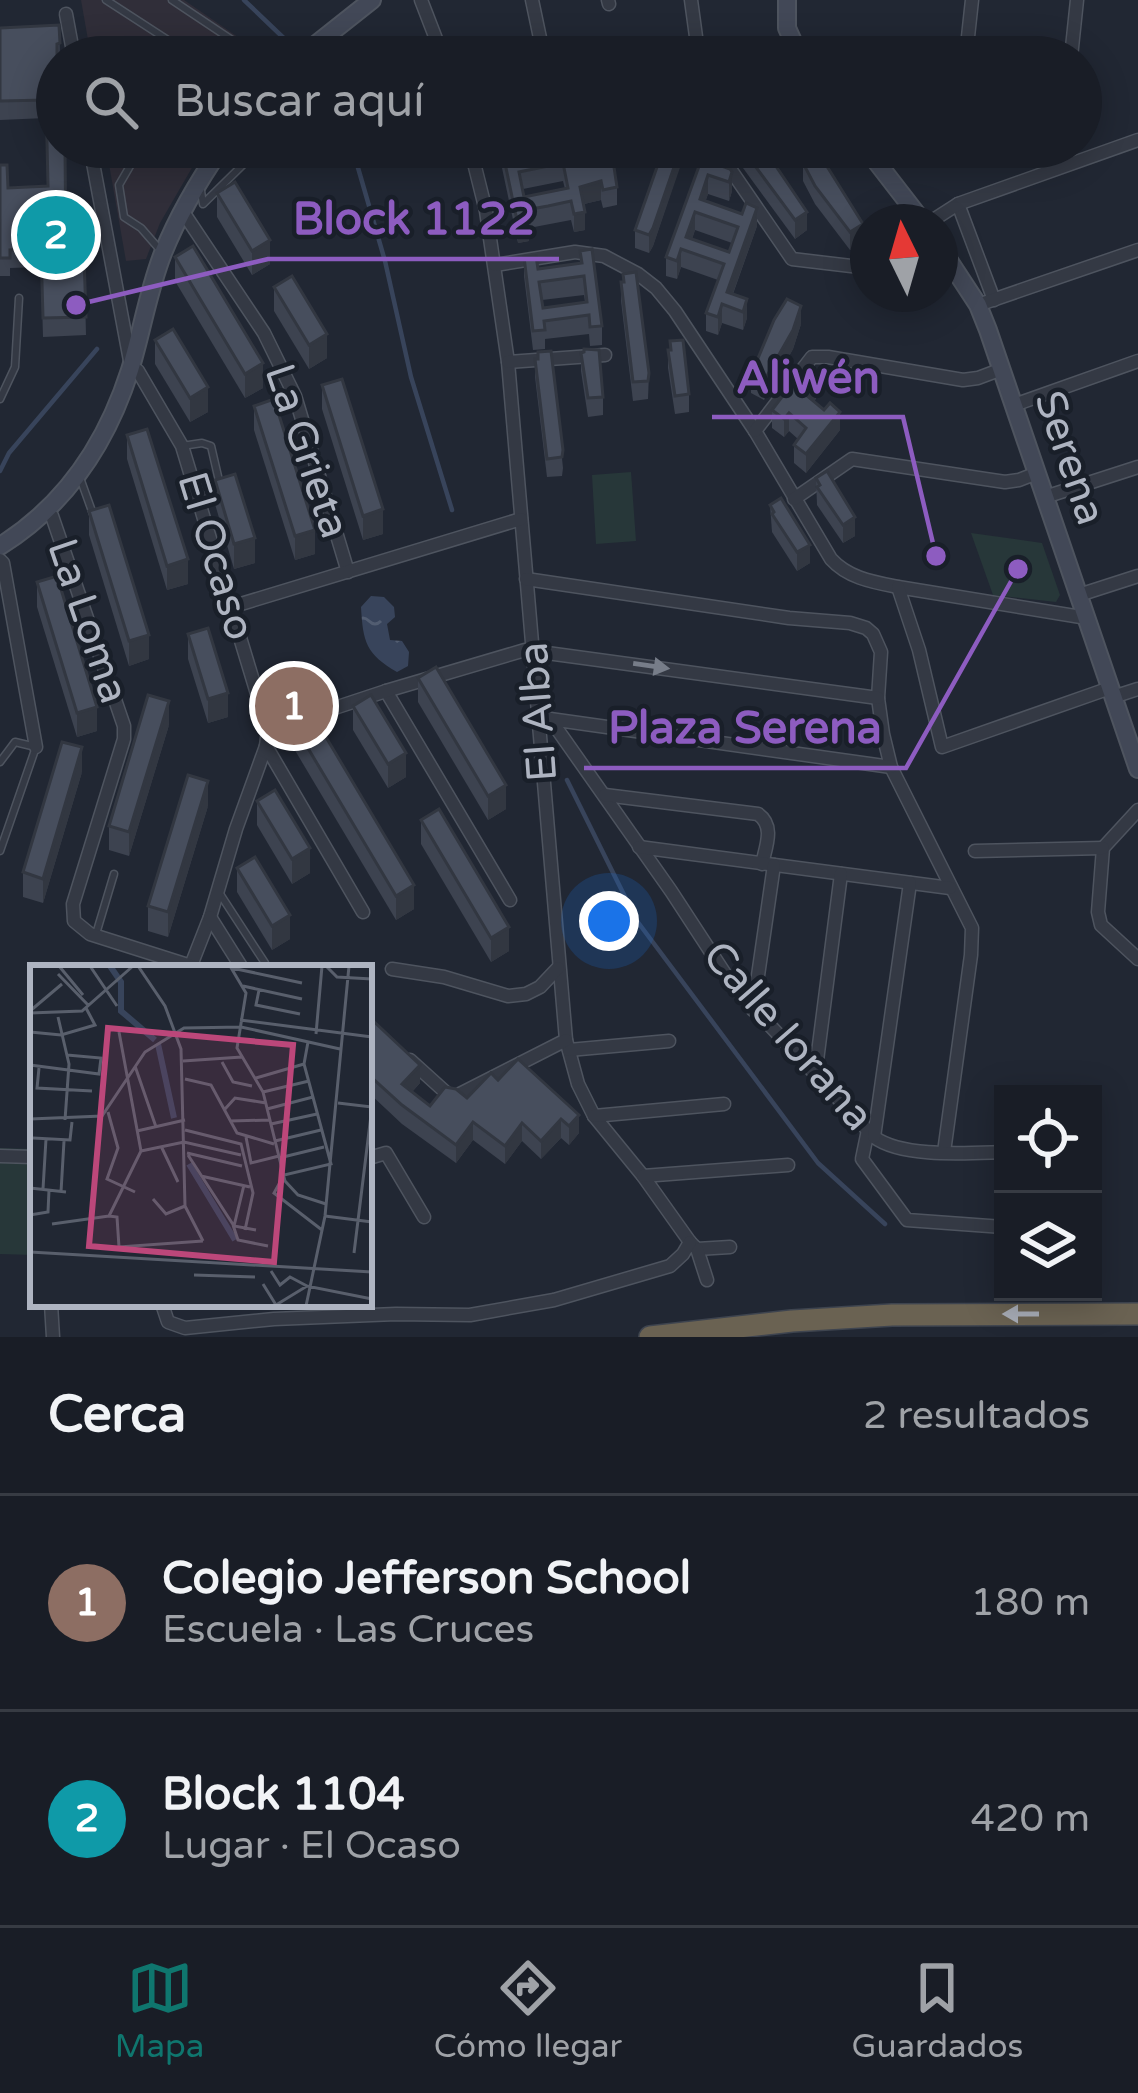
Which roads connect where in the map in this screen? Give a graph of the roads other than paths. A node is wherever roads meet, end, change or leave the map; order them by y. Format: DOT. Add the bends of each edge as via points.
graph roads {
  1 [pos="106,0"];
  2 [pos="172,0"];
  3 [pos="372,0"];
  4 [pos="421,0"];
  5 [pos="532,0"];
  6 [pos="691,0"];
  7 [pos="787,0"];
  8 [pos="972,0"];
  9 [pos="1077,0"];
  10 [pos="66,14"];
  11 [pos="70,36"];
  12 [pos="162,36"];
  13 [pos="226,36"];
  14 [pos="327,36"];
  15 [pos="435,36"];
  16 [pos="540,36"];
  17 [pos="696,36"];
  18 [pos="791,36"];
  19 [pos="968,36"];
  20 [pos="1073,36"];
  21 [pos="1138,140"];
  22 [pos="1102,153"];
  23 [pos="94,168"];
  24 [pos="128,168"];
  25 [pos="208,168"];
  26 [pos="240,168"];
  27 [pos="475,168"];
  28 [pos="729,168"];
  29 [pos="882,168"];
  30 [pos="1059,168"];
  31 [pos="200,181"];
  32 [pos="911,204"];
  33 [pos="958,204"];
  34 [pos="183,212"];
  35 [pos="1138,250"];
  36 [pos="163,254"];
  37 [pos="495,265"];
  38 [pos="850,266"];
  39 [pos="958,269"];
  40 [pos="19,298"];
  41 [pos="986,302"];
  42 [pos="604,355"];
  43 [pos="508,362"];
  44 [pos="1138,362"];
  45 [pos="131,365"];
  46 [pos="1002,369"];
  47 [pos="0,399"];
  48 [pos="1014,405"];
  49 [pos="755,431"];
  50 [pos="182,446"];
  51 [pos="1138,466"];
  52 [pos="1037,472"];
  53 [pos="79,474"];
  54 [pos="1045,496"];
  55 [pos="199,497"];
  56 [pos="794,499"];
  57 [pos="46,510"];
  58 [pos="94,518"];
  59 [pos="521,519"];
  60 [pos="0,546"];
  61 [pos="0,560"];
  62 [pos="348,572"];
  63 [pos="1138,576"];
  64 [pos="526,579"];
  65 [pos="898,587"];
  66 [pos="1079,596"];
  67 [pos="231,607"];
  68 [pos="1087,618"];
  69 [pos="535,650"];
  70 [pos="1138,688"];
  71 [pos="386,691"];
  72 [pos="1112,693"];
  73 [pos="878,698"];
  74 [pos="544,716"];
  75 [pos="268,730"];
  76 [pos="266,746"];
  77 [pos="36,747"];
  78 [pos="0,761"];
  79 [pos="891,767"];
  80 [pos="1138,769"];
  81 [pos="604,795"];
  82 [pos="1138,810"];
  83 [pos="639,848"];
  84 [pos="1103,848"];
  85 [pos="0,851"];
  86 [pos="975,851"];
  87 [pos="768,864"];
  88 [pos="114,874"];
  89 [pos="841,874"];
  90 [pos="910,883"];
  91 [pos="950,888"];
  92 [pos="218,892"];
  93 [pos="510,900"];
  94 [pos="363,912"];
  95 [pos="210,917"];
  96 [pos="93,934"];
  97 [pos="1138,959"];
  98 [pos="265,963"];
  99 [pos="182,965"];
  100 [pos="192,965"];
  101 [pos="240,965"];
  102 [pos="558,968"];
  103 [pos="392,969"];
  104 [pos="753,1010"];
  105 [pos="669,1041"];
  106 [pos="567,1045"];
  107 [pos="402,1052"];
  108 [pos="815,1076"];
  109 [pos="724,1104"];
  110 [pos="593,1115"];
  111 [pos="871,1134"];
  112 [pos="944,1152"];
  113 [pos="994,1152"];
  114 [pos="0,1156"];
  115 [pos="30,1157"];
  116 [pos="372,1157"];
  117 [pos="788,1165"];
  118 [pos="643,1176"];
  119 [pos="424,1217"];
  120 [pos="994,1226"];
  121 [pos="694,1245"];
  122 [pos="730,1247"];
  123 [pos="707,1280"];
  124 [pos="51,1307"];
  125 [pos="163,1307"];
  126 [pos="273,1307"];
  127 [pos="1138,1314"];
  128 [pos="274,1319"];
  129 [pos="53,1337"];
  130 [pos="650,1337"];
  1 -- 12 [label="lane"];
  2 -- 13 [label="lane"];
  3 -- 14 [label="street"];
  4 -- 15 [label="street"];
  5 -- 16 [label="street"];
  6 -- 17 [label="street"];
  7 -- 18 [label="street"];
  8 -- 19 [label="street"];
  9 -- 20 [label="street"];
  10 -- 11 [label="street"];
  21 -- 22 [label="street"];
  23 -- 45 [label="street, El Ocaso"];
  24 -- 36 [label="lane" via="118,185 124,217"];
  25 -- 31 [label="street"];
  26 -- 31 [label="lane" via="203,204"];
  27 -- 37 [label="street, El Alba"];
  28 -- 38 [label="street" via="792,259"];
  29 -- 32 [label="street"];
  30 -- 33 [label="street"];
  31 -- 34 [label="street"];
  33 -- 41 [label="street, Serena"];
  34 -- 36 [label="street"];
  34 -- 62 [label="street, La Grieta" via="296,396"];
  35 -- 41 [label="street"];
  36 -- 45 [label="street"];
  37 -- 43 [label="street, El Alba"];
  37 -- 49 [label="street" via="575,252 638,274 675,311"];
  39 -- 41 [label="street, Serena"];
  40 -- 47 [label="lane" via="15,367"];
  41 -- 46 [label="street, Serena"];
  42 -- 43 [label="street"];
  43 -- 59 [label="street, El Alba"];
  44 -- 48 [label="street"];
  45 -- 50 [label="street, El Ocaso"];
  45 -- 53 [label="street" via="105,434"];
  46 -- 48 [label="street, Serena"];
  46 -- 49 [label="street" via="963,380 812,357"];
  48 -- 52 [label="street, Serena"];
  49 -- 56 [label="street"];
  50 -- 55 [label="street, El Ocaso"];
  50 -- 55 [label="lane" via="211,446 220,485"];
  51 -- 54 [label="street"];
  52 -- 54 [label="street, Serena"];
  52 -- 56 [label="street" via="1005,482 852,459"];
  53 -- 57 [label="street"];
  53 -- 58 [label="lane"];
  54 -- 66 [label="street, Serena"];
  55 -- 67 [label="street, El Ocaso"];
  56 -- 65 [label="street" via="841,569"];
  57 -- 60 [label="street"];
  57 -- 96 [label="street, La Loma" via="124,726 73,904 74,921"];
  59 -- 62 [label="street"];
  59 -- 64 [label="street, El Alba"];
  61 -- 77 [label="street"];
  62 -- 67 [label="street"];
  63 -- 66 [label="street"];
  64 -- 69 [label="street, El Alba"];
  64 -- 73 [label="street" via="866,628 881,652"];
  65 -- 68 [label="street"];
  65 -- 72 [label="street" via="942,747"];
  66 -- 68 [label="street, Serena"];
  67 -- 75 [label="street, El Ocaso"];
  68 -- 72 [label="street, Serena"];
  69 -- 71 [label="street"];
  69 -- 73 [label="street, one-way"];
  69 -- 74 [label="street, El Alba"];
  70 -- 72 [label="street"];
  71 -- 75 [label="street"];
  71 -- 93 [label="street"];
  72 -- 80 [label="street, Serena"];
  73 -- 79 [label="street"];
  74 -- 79 [label="street"];
  74 -- 81 [label="street, Calle Iorana"];
  74 -- 102 [label="street, El Alba"];
  75 -- 76 [label="street, El Ocaso"];
  76 -- 92 [label="street, El Ocaso"];
  76 -- 94 [label="street"];
  77 -- 78 [label="lane" via="14,742"];
  77 -- 85 [label="lane"];
  79 -- 91 [label="street"];
  81 -- 83 [label="street, Calle Iorana"];
  81 -- 87 [label="street" via="758,814 769,829"];
  82 -- 84 [label="street"];
  83 -- 87 [label="street"];
  83 -- 104 [label="street, Calle Iorana"];
  84 -- 86 [label="street"];
  84 -- 97 [label="street" via="1101,925"];
  87 -- 89 [label="street"];
  87 -- 104 [label="street"];
  88 -- 96 [label="lane"];
  89 -- 90 [label="street"];
  89 -- 108 [label="street"];
  90 -- 91 [label="street"];
  90 -- 111 [label="street"];
  91 -- 112 [label="street" via="973,942"];
  92 -- 95 [label="street, El Ocaso"];
  92 -- 98 [label="lane"];
  95 -- 100 [label="street, El Ocaso"];
  95 -- 101 [label="street"];
  96 -- 99 [label="street"];
  102 -- 103 [label="street" via="526,994 508,996"];
  102 -- 106 [label="street, El Alba"];
  104 -- 108 [label="street, Calle Iorana"];
  105 -- 106 [label="street"];
  106 -- 107 [label="street" via="452,1098"];
  106 -- 110 [label="street, El Alba"];
  108 -- 111 [label="street, Calle Iorana"];
  109 -- 110 [label="street"];
  110 -- 118 [label="street, El Alba"];
  111 -- 112 [label="street, Calle Iorana" via="886,1146"];
  111 -- 120 [label="street" via="862,1159 908,1220"];
  112 -- 113 [label="street, Calle Iorana"];
  114 -- 115 [label="street"];
  116 -- 119 [label="street" via="386,1153"];
  117 -- 118 [label="street"];
  118 -- 121 [label="street, El Alba"];
  121 -- 122 [label="street"];
  121 -- 123 [label="street, El Alba"];
  121 -- 128 [label="street" via="670,1266 496,1311"];
  124 -- 129 [label="street"];
  125 -- 128 [label="street" via="168,1322 185,1328"];
  126 -- 128 [label="street"];
  127 -- 130 [label="highway, one-way" via="874,1316"];
}
